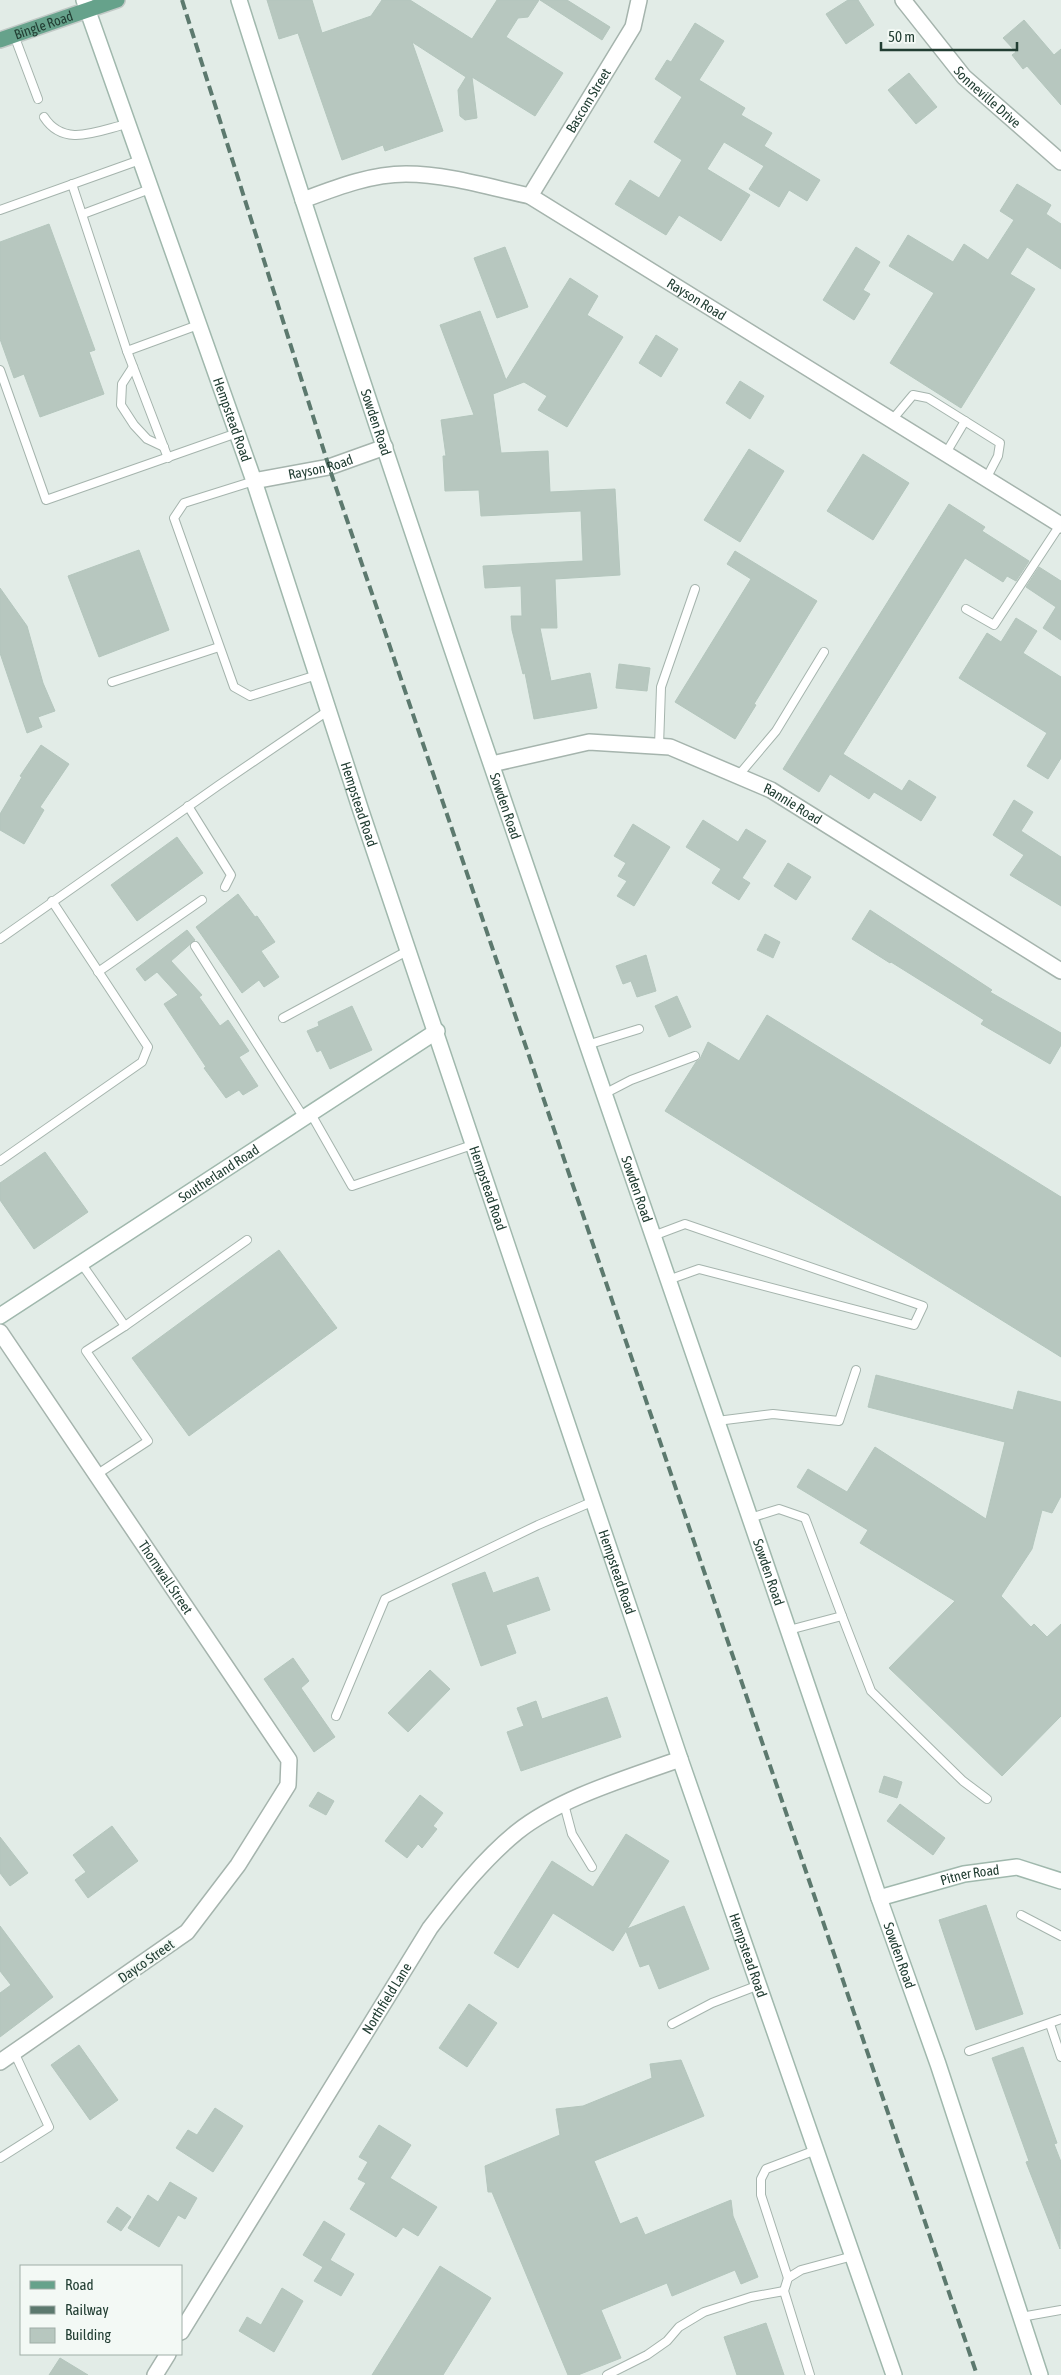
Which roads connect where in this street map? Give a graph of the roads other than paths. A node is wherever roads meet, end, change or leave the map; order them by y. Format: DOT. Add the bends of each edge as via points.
graph roads {
  1 [pos="117,0"];
  2 [pos="239,0"];
  3 [pos="639,0"];
  4 [pos="903,0"];
  5 [pos="86,5"];
  6 [pos="7,37"];
  7 [pos="38,99"];
  8 [pos="44,117"];
  9 [pos="127,124"];
  10 [pos="140,160"];
  11 [pos="1061,162"];
  12 [pos="72,184"];
  13 [pos="150,189"];
  14 [pos="530,196"];
  15 [pos="302,200"];
  16 [pos="0,210"];
  17 [pos="83,214"];
  18 [pos="198,325"];
  19 [pos="127,351"];
  20 [pos="133,368"];
  21 [pos="0,370"];
  22 [pos="892,420"];
  23 [pos="964,421"];
  24 [pos="237,433"];
  25 [pos="164,447"];
  26 [pos="385,447"];
  27 [pos="946,453"];
  28 [pos="168,458"];
  29 [pos="986,479"];
  30 [pos="254,481"];
  31 [pos="1060,525"];
  32 [pos="695,589"];
  33 [pos="966,609"];
  34 [pos="219,646"];
  35 [pos="824,652"];
  36 [pos="317,675"];
  37 [pos="112,682"];
  38 [pos="329,710"];
  39 [pos="659,746"];
  40 [pos="492,764"];
  41 [pos="738,776"];
  42 [pos="188,806"];
  43 [pos="225,887"];
  44 [pos="202,900"];
  45 [pos="52,902"];
  46 [pos="0,938"];
  47 [pos="195,946"];
  48 [pos="409,950"];
  49 [pos="1061,971"];
  50 [pos="98,972"];
  51 [pos="284,1018"];
  52 [pos="639,1029"];
  53 [pos="437,1032"];
  54 [pos="588,1045"];
  55 [pos="695,1056"];
  56 [pos="604,1094"];
  57 [pos="307,1116"];
  58 [pos="475,1144"];
  59 [pos="0,1162"];
  60 [pos="653,1236"];
  61 [pos="247,1240"];
  62 [pos="81,1263"];
  63 [pos="668,1280"];
  64 [pos="0,1316"];
  65 [pos="125,1326"];
  66 [pos="0,1332"];
  67 [pos="856,1370"];
  68 [pos="717,1421"];
  69 [pos="96,1475"];
  70 [pos="594,1501"];
  71 [pos="750,1518"];
  72 [pos="842,1616"];
  73 [pos="789,1630"];
  74 [pos="336,1716"];
  75 [pos="680,1758"];
  76 [pos="987,1799"];
  77 [pos="564,1804"];
  78 [pos="261,1829"];
  79 [pos="592,1867"];
  80 [pos="1061,1880"];
  81 [pos="880,1898"];
  82 [pos="1021,1915"];
  83 [pos="1061,1936"];
  84 [pos="759,1986"];
  85 [pos="1061,2019"];
  86 [pos="672,2024"];
  87 [pos="1050,2024"];
  88 [pos="969,2050"];
  89 [pos="14,2052"];
  90 [pos="1061,2057"];
  91 [pos="0,2062"];
  92 [pos="816,2150"];
  93 [pos="0,2158"];
  94 [pos="853,2256"];
  95 [pos="788,2278"];
  96 [pos="784,2291"];
  97 [pos="1061,2310"];
  98 [pos="1020,2318"];
  99 [pos="182,2330"];
  100 [pos="167,2355"];
  101 [pos="155,2375"];
  102 [pos="606,2375"];
  103 [pos="810,2375"];
  104 [pos="894,2375"];
  105 [pos="1040,2375"];
  1 -- 5 [label="main road, Bingle Road"];
  2 -- 15 [label="street, Sowden Road"];
  3 -- 14 [label="street, Bascom Street" via="633,27"];
  4 -- 11 [label="street, Sonneville Drive" via="964,77"];
  5 -- 6 [label="main road, Bingle Road"];
  5 -- 9 [label="street, Hempstead Road"];
  6 -- 7 [label="lane"];
  8 -- 9 [label="lane" via="51,128 77,136"];
  9 -- 10 [label="street, Hempstead Road"];
  10 -- 12 [label="lane"];
  10 -- 13 [label="street, Hempstead Road"];
  12 -- 16 [label="lane"];
  12 -- 17 [label="lane"];
  13 -- 17 [label="lane"];
  13 -- 18 [label="street, Hempstead Road"];
  14 -- 15 [label="street, Rayson Road" via="461,180 405,174 350,182"];
  14 -- 22 [label="street, Rayson Road"];
  15 -- 26 [label="street, Sowden Road"];
  17 -- 19 [label="lane"];
  18 -- 19 [label="lane"];
  18 -- 24 [label="street, Hempstead Road"];
  19 -- 20 [label="lane"];
  20 -- 25 [label="lane"];
  20 -- 25 [label="lane" via="122,384 121,405 147,439"];
  21 -- 28 [label="lane" via="46,500"];
  22 -- 23 [label="lane" via="913,394 928,398"];
  22 -- 27 [label="street, Rayson Road"];
  23 -- 27 [label="lane"];
  23 -- 29 [label="lane" via="1000,443 998,456"];
  24 -- 28 [label="lane"];
  24 -- 30 [label="street, Hempstead Road"];
  25 -- 28 [label="lane"];
  26 -- 30 [label="street, Rayson Road" via="328,467"];
  26 -- 40 [label="street, Sowden Road"];
  27 -- 29 [label="street, Rayson Road"];
  29 -- 31 [label="street, Rayson Road"];
  30 -- 34 [label="lane" via="184,503 174,518"];
  30 -- 36 [label="street, Hempstead Road"];
  31 -- 33 [label="lane" via="994,625"];
  32 -- 39 [label="lane" via="661,686"];
  34 -- 36 [label="lane" via="234,687 250,696"];
  34 -- 37 [label="lane"];
  35 -- 41 [label="lane" via="776,731"];
  36 -- 38 [label="street, Hempstead Road"];
  38 -- 42 [label="lane"];
  38 -- 48 [label="street, Hempstead Road"];
  39 -- 40 [label="street, Rannie Road" via="589,742"];
  39 -- 41 [label="street, Rannie Road" via="670,747"];
  40 -- 54 [label="street, Sowden Road"];
  41 -- 49 [label="street, Rannie Road" via="771,790"];
  42 -- 43 [label="lane" via="230,875"];
  42 -- 45 [label="lane"];
  44 -- 50 [label="lane"];
  45 -- 46 [label="lane"];
  45 -- 50 [label="lane"];
  47 -- 57 [label="lane"];
  48 -- 51 [label="lane"];
  48 -- 53 [label="street, Hempstead Road"];
  50 -- 59 [label="lane" via="148,1047 142,1062"];
  52 -- 54 [label="lane"];
  53 -- 57 [label="street, Southerland Road"];
  53 -- 58 [label="street, Hempstead Road"];
  54 -- 56 [label="street, Sowden Road"];
  55 -- 56 [label="lane" via="631,1080"];
  56 -- 60 [label="street, Sowden Road"];
  57 -- 58 [label="lane" via="352,1186"];
  57 -- 62 [label="street, Southerland Road"];
  58 -- 70 [label="street, Hempstead Road"];
  60 -- 63 [label="street, Sowden Road"];
  60 -- 63 [label="lane" via="685,1224 923,1306 914,1325 699,1269"];
  61 -- 65 [label="lane"];
  62 -- 64 [label="street, Southerland Road"];
  62 -- 65 [label="lane"];
  63 -- 68 [label="street, Sowden Road"];
  65 -- 69 [label="lane" via="86,1351 148,1441"];
  66 -- 69 [label="street, Thornwall Street"];
  67 -- 68 [label="lane" via="839,1421 773,1414"];
  68 -- 71 [label="street, Sowden Road"];
  69 -- 78 [label="street, Thornwall Street" via="289,1760 288,1785"];
  70 -- 74 [label="lane" via="385,1599"];
  70 -- 75 [label="street, Hempstead Road"];
  71 -- 72 [label="lane" via="779,1509 804,1517"];
  71 -- 73 [label="street, Sowden Road"];
  72 -- 73 [label="lane"];
  72 -- 76 [label="lane" via="871,1692 963,1781"];
  73 -- 81 [label="street, Sowden Road"];
  75 -- 77 [label="street, Northfield Lane"];
  75 -- 84 [label="street, Hempstead Road"];
  77 -- 79 [label="lane" via="572,1834"];
  77 -- 99 [label="street, Northfield Lane" via="518,1832 466,1882 430,1928"];
  78 -- 89 [label="street, Dayco Street" via="187,1932"];
  80 -- 81 [label="street, Pitner Road" via="1018,1867 964,1874"];
  81 -- 98 [label="street, Sowden Road" via="938,2064"];
  82 -- 83 [label="lane"];
  84 -- 86 [label="lane" via="712,2003"];
  84 -- 92 [label="street, Hempstead Road"];
  85 -- 87 [label="lane"];
  87 -- 88 [label="lane"];
  87 -- 90 [label="lane"];
  89 -- 91 [label="street, Dayco Street"];
  89 -- 93 [label="lane" via="49,2127"];
  92 -- 94 [label="street, Hempstead Road"];
  92 -- 95 [label="lane" via="766,2169 761,2179 761,2195"];
  94 -- 95 [label="lane" via="801,2270"];
  94 -- 104 [label="street, Hempstead Road"];
  95 -- 96 [label="lane"];
  96 -- 102 [label="lane" via="750,2297 704,2312 679,2327 667,2341 647,2355"];
  96 -- 103 [label="lane"];
  97 -- 98 [label="lane"];
  98 -- 105 [label="street, Sowden Road"];
  100 -- 101 [label="street"];
}
